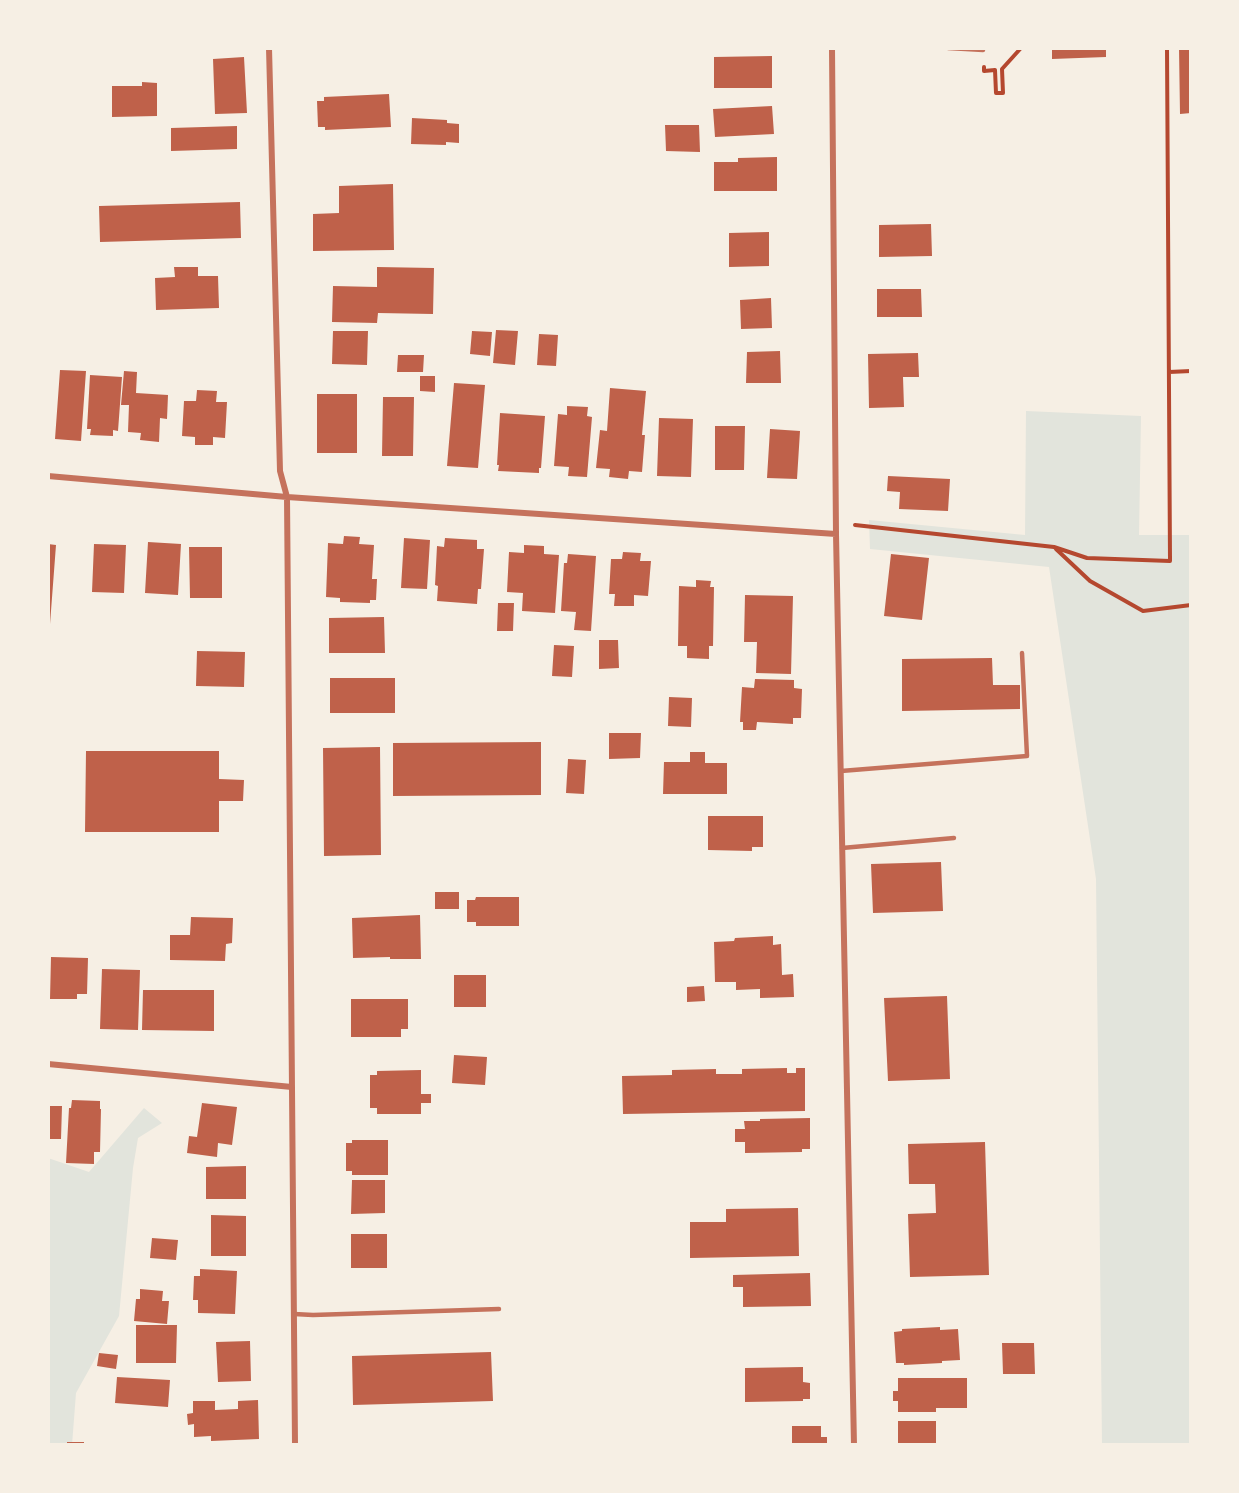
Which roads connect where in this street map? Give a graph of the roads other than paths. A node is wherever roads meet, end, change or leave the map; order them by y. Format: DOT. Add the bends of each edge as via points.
graph roads {
  1 [pos="269,48"];
  2 [pos="832,48"];
  3 [pos="948,48"];
  4 [pos="983,50"];
  5 [pos="48,476"];
  6 [pos="287,496"];
  7 [pos="836,534"];
  8 [pos="1022,653"];
  9 [pos="841,771"];
  10 [pos="954,838"];
  11 [pos="842,848"];
  12 [pos="48,1064"];
  13 [pos="292,1087"];
  14 [pos="499,1310"];
  15 [pos="294,1314"];
  16 [pos="295,1445"];
  17 [pos="854,1445"];
  1 -- 6 [label="street" via="280,471"];
  2 -- 7 [label="street"];
  3 -- 4 [label="lane"];
  5 -- 6 [label="street"];
  6 -- 7 [label="street"];
  6 -- 13 [label="street"];
  7 -- 9 [label="street"];
  8 -- 9 [label="lane" via="1027,756"];
  9 -- 11 [label="street"];
  10 -- 11 [label="lane"];
  11 -- 17 [label="street"];
  12 -- 13 [label="street"];
  13 -- 15 [label="street"];
  14 -- 15 [label="lane"];
  15 -- 16 [label="street"];
}
